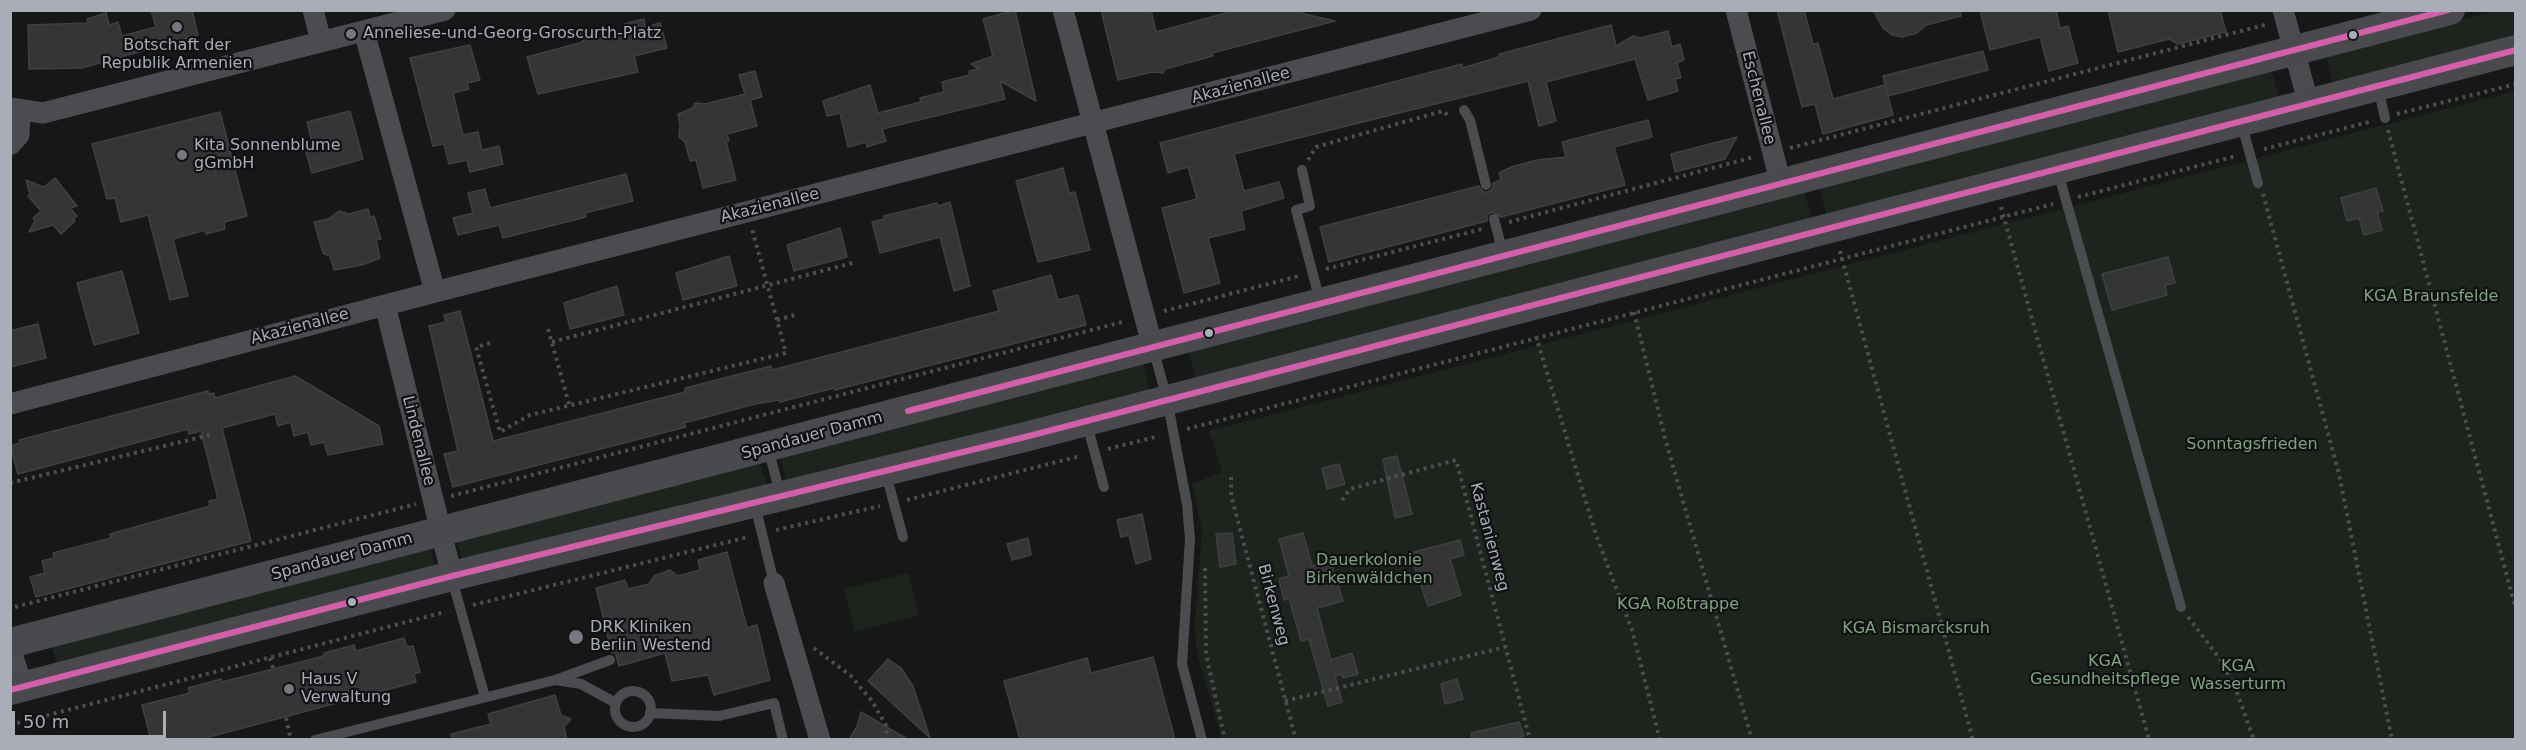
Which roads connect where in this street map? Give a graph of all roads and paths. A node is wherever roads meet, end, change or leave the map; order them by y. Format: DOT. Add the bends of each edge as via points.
graph roads {
  1 [pos="313,10"];
  2 [pos="445,10"];
  3 [pos="1063,10"];
  4 [pos="1531,10"];
  5 [pos="1736,10"];
  6 [pos="2450,10"];
  7 [pos="411,15"];
  8 [pos="2279,16"];
  9 [pos="364,31"];
  10 [pos="321,41"];
  11 [pos="2516,50"];
  12 [pos="2294,52"];
  13 [pos="2516,84"];
  14 [pos="2378,86"];
  15 [pos="2309,105"];
  16 [pos="15,110"];
  17 [pos="1464,110"];
  18 [pos="2385,118"];
  19 [pos="1457,122"];
  20 [pos="2241,122"];
  21 [pos="1093,124"];
  22 [pos="10,145"];
  23 [pos="1788,149"];
  24 [pos="2249,153"];
  25 [pos="1758,156"];
  26 [pos="1302,170"];
  27 [pos="2058,170"];
  28 [pos="2258,183"];
  29 [pos="1485,184"];
  30 [pos="1781,184"];
  31 [pos="1995,186"];
  32 [pos="2067,200"];
  33 [pos="2003,217"];
  34 [pos="1495,222"];
  35 [pos="1834,227"];
  36 [pos="752,228"];
  37 [pos="1504,256"];
  38 [pos="1842,259"];
  39 [pos="856,262"];
  40 [pos="1313,273"];
  41 [pos="768,285"];
  42 [pos="435,292"];
  43 [pos="1321,304"];
  44 [pos="386,305"];
  45 [pos="1527,307"];
  46 [pos="1159,312"];
  47 [pos="1634,312"];
  48 [pos="795,315"];
  49 [pos="777,320"];
  50 [pos="1130,320"];
  51 [pos="548,328"];
  52 [pos="1536,338"];
  53 [pos="552,342"];
  54 [pos="490,344"];
  55 [pos="1153,348"];
  56 [pos="1167,399"];
  57 [pos="10,404"];
  58 [pos="569,404"];
  59 [pos="1086,420"];
  60 [pos="1172,433"];
  61 [pos="214,434"];
  62 [pos="768,447"];
  63 [pos="1095,452"];
  64 [pos="885,470"];
  65 [pos="1231,477"];
  66 [pos="10,483"];
  67 [pos="1104,488"];
  68 [pos="446,497"];
  69 [pos="767,499"];
  70 [pos="1342,500"];
  71 [pos="423,503"];
  72 [pos="894,503"];
  73 [pos="441,532"];
  74 [pos="762,534"];
  75 [pos="903,537"];
  76 [pos="1205,564"];
  77 [pos="452,576"];
  78 [pos="774,583"];
  79 [pos="15,607"];
  80 [pos="2181,608"];
  81 [pos="459,609"];
  82 [pos="2516,610"];
  83 [pos="785,626"];
  84 [pos="10,643"];
  85 [pos="1505,647"];
  86 [pos="10,648"];
  87 [pos="270,658"];
  88 [pos="610,660"];
  89 [pos="273,668"];
  90 [pos="555,680"];
  91 [pos="17,688"];
  92 [pos="484,697"];
  93 [pos="1285,701"];
  94 [pos="616,703"];
  95 [pos="650,713"];
  96 [pos="286,718"];
  97 [pos="10,725"];
  98 [pos="630,727"];
  99 [pos="291,740"];
  100 [pos="315,740"];
  101 [pos="634,740"];
  102 [pos="783,740"];
  103 [pos="820,740"];
  104 [pos="886,740"];
  105 [pos="1202,740"];
  106 [pos="1225,740"];
  107 [pos="1296,740"];
  108 [pos="1530,740"];
  109 [pos="1660,740"];
  110 [pos="1752,740"];
  111 [pos="1973,740"];
  112 [pos="2149,740"];
  113 [pos="2254,740"];
  114 [pos="2392,740"];
  1 -- 10 [label="street"];
  2 -- 7 [label="street"];
  3 -- 21 [label="street"];
  4 -- 21 [label="street, Akazienallee"];
  5 -- 30 [label="street, Eschenallee"];
  6 -- 12 [label="main road, Spandauer Damm"];
  7 -- 9 [label="street"];
  8 -- 12 [label="street"];
  8 -- 23 [label="path"];
  9 -- 10 [label="street"];
  9 -- 42 [label="street"];
  10 -- 16 [label="street" via="43,113"];
  11 -- 14 [label="main road"];
  12 -- 15 [label="street"];
  12 -- 30 [label="main road, Spandauer Damm"];
  13 -- 18 [label="path"];
  14 -- 15 [label="main road"];
  14 -- 18 [label="lane"];
  15 -- 20 [label="main road"];
  16 -- 22 [label="street" via="19,135"];
  17 -- 29 [label="lane" via="1470,120"];
  18 -- 24 [label="path"];
  18 -- 82 [label="path"];
  19 -- 26 [label="path" via="1443,111 1316,147"];
  20 -- 24 [label="lane"];
  20 -- 27 [label="main road"];
  21 -- 42 [label="street, Akazienallee"];
  21 -- 55 [label="street"];
  24 -- 28 [label="lane"];
  24 -- 32 [label="path"];
  25 -- 34 [label="path"];
  26 -- 40 [label="lane" via="1310,206 1296,210"];
  27 -- 31 [label="main road"];
  27 -- 32 [label="lane"];
  28 -- 114 [label="path" via="2284,264 2339,474"];
  30 -- 37 [label="main road, Spandauer Damm"];
  31 -- 33 [label="path"];
  31 -- 35 [label="main road"];
  32 -- 33 [label="path"];
  32 -- 80 [label="lane"];
  33 -- 38 [label="path"];
  33 -- 112 [label="path"];
  34 -- 37 [label="lane"];
  34 -- 40 [label="path"];
  35 -- 38 [label="path"];
  35 -- 45 [label="main road"];
  36 -- 41 [label="path"];
  37 -- 43 [label="main road, Spandauer Damm"];
  38 -- 47 [label="path"];
  38 -- 111 [label="path"];
  39 -- 41 [label="path"];
  40 -- 43 [label="lane"];
  40 -- 46 [label="path"];
  41 -- 49 [label="path"];
  41 -- 53 [label="path"];
  42 -- 44 [label="street, Akazienallee"];
  43 -- 55 [label="main road, Spandauer Damm"];
  44 -- 57 [label="street, Akazienallee"];
  44 -- 73 [label="street, Lindenallee"];
  45 -- 52 [label="path"];
  45 -- 56 [label="main road"];
  47 -- 52 [label="path"];
  47 -- 110 [label="path" via="1666,442"];
  48 -- 49 [label="path"];
  49 -- 58 [label="path" via="786,353"];
  50 -- 68 [label="path"];
  51 -- 53 [label="path"];
  52 -- 60 [label="path"];
  52 -- 109 [label="path" via="1596,535 1632,630"];
  53 -- 58 [label="path"];
  54 -- 58 [label="path" via="476,347 500,432 530,414"];
  55 -- 56 [label="lane"];
  55 -- 62 [label="main road, Spandauer Damm"];
  56 -- 59 [label="main road"];
  56 -- 60 [label="lane"];
  59 -- 63 [label="lane"];
  59 -- 64 [label="main road"];
  60 -- 63 [label="path"];
  60 -- 105 [label="lane" via="1190,539 1182,664"];
  61 -- 66 [label="path"];
  62 -- 69 [label="lane"];
  62 -- 73 [label="main road, Spandauer Damm"];
  63 -- 67 [label="lane"];
  63 -- 72 [label="path"];
  64 -- 69 [label="main road"];
  64 -- 72 [label="lane"];
  65 -- 93 [label="path, Birkenweg" via="1231,495"];
  69 -- 74 [label="lane"];
  69 -- 77 [label="main road"];
  70 -- 85 [label="path, Kastanienweg" via="1350,489 1456,460"];
  71 -- 79 [label="path"];
  72 -- 74 [label="path"];
  72 -- 75 [label="lane"];
  73 -- 77 [label="street, Lindenallee"];
  73 -- 84 [label="main road, Spandauer Damm"];
  74 -- 78 [label="lane"];
  74 -- 81 [label="path"];
  76 -- 106 [label="path" via="1206,654"];
  77 -- 81 [label="lane"];
  77 -- 91 [label="main road"];
  78 -- 83 [label="street"];
  80 -- 113 [label="path" via="2220,659"];
  81 -- 87 [label="path"];
  81 -- 92 [label="lane"];
  83 -- 103 [label="street"];
  83 -- 104 [label="path" via="851,676 887,727"];
  85 -- 93 [label="path"];
  85 -- 108 [label="path, Kastanienweg"];
  86 -- 91 [label="street"];
  87 -- 89 [label="path"];
  87 -- 97 [label="path"];
  88 -- 90 [label="lane"];
  90 -- 92 [label="lane"];
  90 -- 94 [label="lane" via="581,684"];
  92 -- 100 [label="lane"];
  93 -- 107 [label="path, Birkenweg"];
  94 -- 95 [label="lane" via="625,694 638,692 648,700"];
  94 -- 98 [label="lane" via="616,715"];
  95 -- 98 [label="lane" via="645,722"];
  95 -- 102 [label="lane" via="719,716 774,703"];
  96 -- 99 [label="path"];
  98 -- 101 [label="lane"];
}
